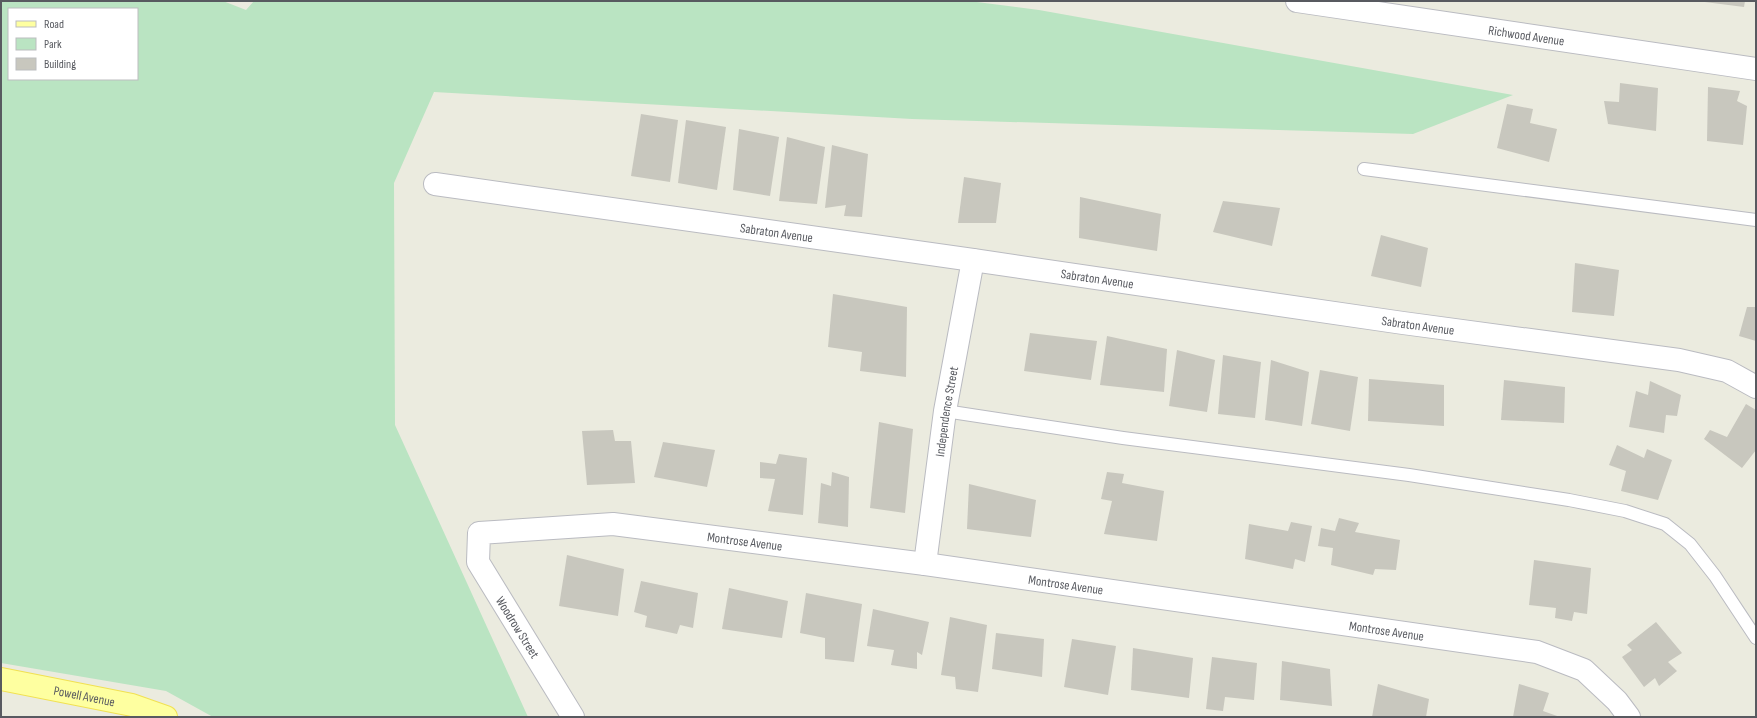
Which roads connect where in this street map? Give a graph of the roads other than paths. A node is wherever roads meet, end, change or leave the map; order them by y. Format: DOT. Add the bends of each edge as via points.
graph roads {
  1 [pos="1296,1"];
  2 [pos="1756,68"];
  3 [pos="1364,169"];
  4 [pos="435,184"];
  5 [pos="1756,220"];
  6 [pos="973,260"];
  7 [pos="1756,387"];
  8 [pos="945,410"];
  9 [pos="479,533"];
  10 [pos="925,564"];
  11 [pos="1756,638"];
  12 [pos="1,679"];
  13 [pos="166,717"];
  14 [pos="573,717"];
  15 [pos="1629,717"];
  1 -- 2 [label="street, Richwood Avenue"];
  3 -- 5 [label="lane"];
  4 -- 6 [label="street, Sabraton Avenue"];
  6 -- 7 [label="street, Sabraton Avenue" via="1403,323 1679,360 1727,371"];
  6 -- 8 [label="street, Independence Street"];
  8 -- 10 [label="street, Independence Street"];
  8 -- 11 [label="lane" via="1131,439 1409,475 1625,511 1665,524 1690,544 1715,576"];
  9 -- 10 [label="street, Montrose Avenue" via="613,524"];
  9 -- 14 [label="street, Woodrow Street" via="478,562"];
  10 -- 15 [label="street, Montrose Avenue" via="1537,652 1584,670 1617,701"];
  12 -- 13 [label="main road, Powell Avenue" via="132,705"];
}
